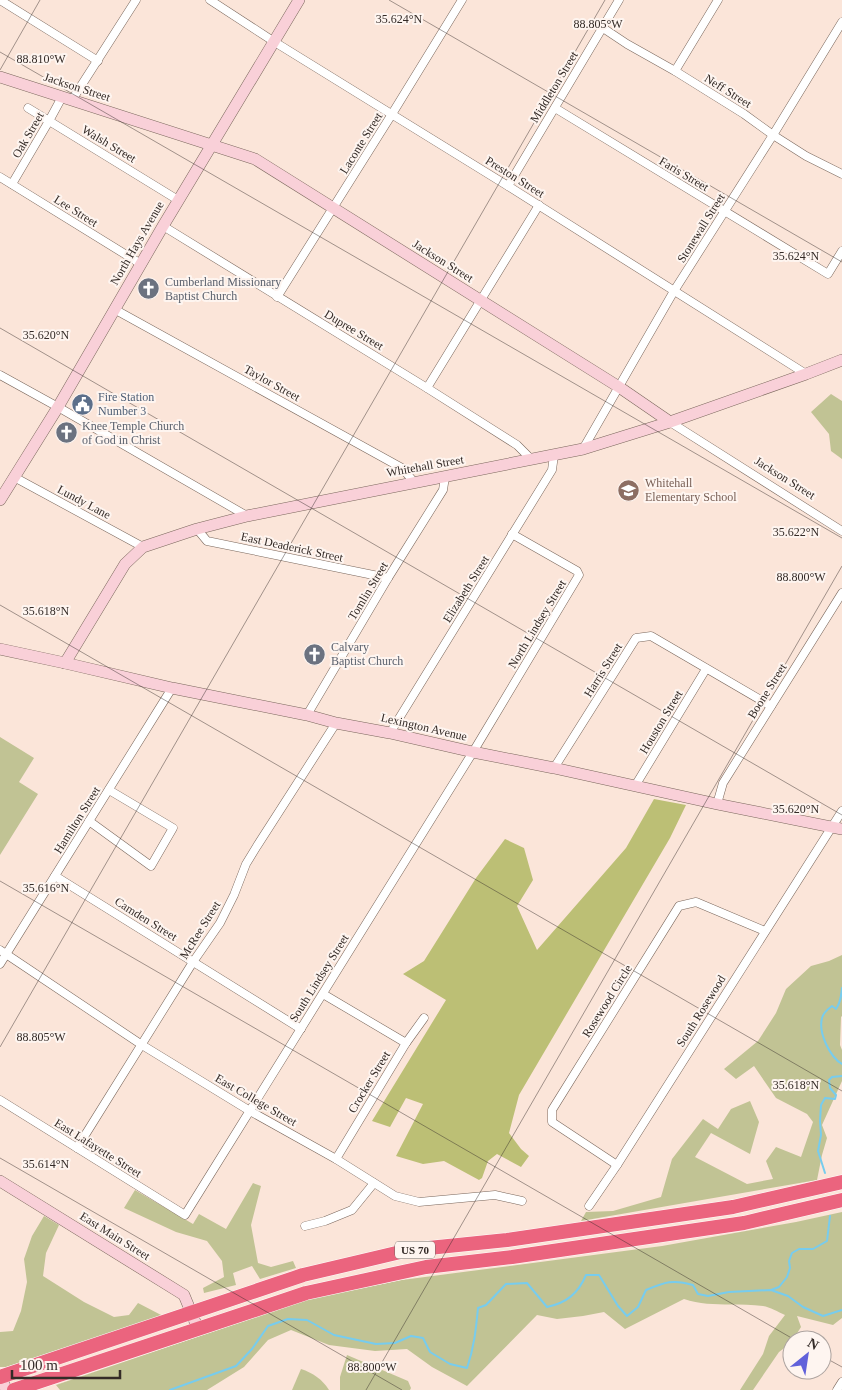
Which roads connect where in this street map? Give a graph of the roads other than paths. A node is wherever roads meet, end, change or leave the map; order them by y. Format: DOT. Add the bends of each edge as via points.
graph roads {
  1 [pos="0,0"];
  2 [pos="136,0"];
  3 [pos="210,0"];
  4 [pos="299,0"];
  5 [pos="462,0"];
  6 [pos="618,0"];
  7 [pos="718,0"];
  8 [pos="842,22"];
  9 [pos="603,28"];
  10 [pos="274,41"];
  11 [pos="98,61"];
  12 [pos="675,71"];
  13 [pos="0,77"];
  14 [pos="67,99"];
  15 [pos="28,108"];
  16 [pos="555,108"];
  17 [pos="392,114"];
  18 [pos="49,121"];
  19 [pos="773,135"];
  20 [pos="212,146"];
  21 [pos="842,174"];
  22 [pos="0,177"];
  23 [pos="12,184"];
  24 [pos="508,186"];
  25 [pos="178,200"];
  26 [pos="539,205"];
  27 [pos="333,208"];
  28 [pos="724,212"];
  29 [pos="163,226"];
  30 [pos="842,251"];
  31 [pos="141,264"];
  32 [pos="674,291"];
  33 [pos="277,297"];
  34 [pos="481,300"];
  35 [pos="114,309"];
  36 [pos="842,360"];
  37 [pos="806,374"];
  38 [pos="0,376"];
  39 [pos="619,387"];
  40 [pos="427,388"];
  41 [pos="58,407"];
  42 [pos="670,422"];
  43 [pos="583,449"];
  44 [pos="554,455"];
  45 [pos="530,459"];
  46 [pos="14,477"];
  47 [pos="445,478"];
  48 [pos="414,482"];
  49 [pos="0,500"];
  50 [pos="247,516"];
  51 [pos="197,529"];
  52 [pos="842,531"];
  53 [pos="512,534"];
  54 [pos="143,547"];
  55 [pos="388,578"];
  56 [pos="842,592"];
  57 [pos="0,649"];
  58 [pos="65,663"];
  59 [pos="706,669"];
  60 [pos="172,688"];
  61 [pos="771,706"];
  62 [pos="307,715"];
  63 [pos="336,723"];
  64 [pos="390,733"];
  65 [pos="473,752"];
  66 [pos="554,768"];
  67 [pos="635,786"];
  68 [pos="109,790"];
  69 [pos="717,804"];
  70 [pos="842,811"];
  71 [pos="89,821"];
  72 [pos="837,828"];
  73 [pos="55,876"];
  74 [pos="765,931"];
  75 [pos="3,952"];
  76 [pos="193,962"];
  77 [pos="0,964"];
  78 [pos="323,994"];
  79 [pos="424,1018"];
  80 [pos="301,1028"];
  81 [pos="406,1043"];
  82 [pos="142,1045"];
  83 [pos="0,1100"];
  84 [pos="250,1111"];
  85 [pos="77,1148"];
  86 [pos="336,1159"];
  87 [pos="617,1166"];
  88 [pos="842,1182"];
  89 [pos="1,1183"];
  90 [pos="374,1183"];
  91 [pos="842,1200"];
  92 [pos="522,1201"];
  93 [pos="589,1206"];
  94 [pos="185,1215"];
  95 [pos="305,1226"];
  96 [pos="191,1313"];
  97 [pos="198,1329"];
  98 [pos="3,1381"];
  99 [pos="842,1382"];
  100 [pos="35,1386"];
  101 [pos="14,1390"];
  102 [pos="837,1390"];
  1 -- 11 [label="street"];
  2 -- 11 [label="street, Oak Street"];
  3 -- 10 [label="street, Preston Street"];
  4 -- 10 [label="street, North Hays Avenue"];
  5 -- 17 [label="street, Laconte Street"];
  6 -- 9 [label="street, Middleton Street"];
  7 -- 12 [label="street"];
  8 -- 19 [label="street, Stonewall Street"];
  9 -- 12 [label="street, Neff Street"];
  9 -- 16 [label="street, Middleton Street"];
  10 -- 17 [label="street, Preston Street"];
  10 -- 20 [label="street, North Hays Avenue"];
  11 -- 14 [label="street, Oak Street"];
  12 -- 19 [label="street, Neff Street"];
  13 -- 14 [label="street, Jackson Street"];
  14 -- 18 [label="street, Oak Street"];
  14 -- 20 [label="street, Jackson Street"];
  15 -- 18 [label="street, Walsh Street"];
  16 -- 24 [label="street, Middleton Street"];
  16 -- 28 [label="street, Faris Street"];
  17 -- 24 [label="street, Preston Street"];
  17 -- 27 [label="street, Laconte Street"];
  18 -- 23 [label="street, Oak Street"];
  18 -- 25 [label="street, Walsh Street"];
  19 -- 21 [label="street, Neff Street"];
  19 -- 28 [label="street, Stonewall Street"];
  20 -- 25 [label="street, North Hays Avenue"];
  20 -- 27 [label="street, Jackson Street" via="255,159"];
  22 -- 23 [label="street, Lee Street"];
  23 -- 31 [label="street, Lee Street"];
  24 -- 26 [label="street, Preston Street"];
  25 -- 29 [label="street, North Hays Avenue"];
  26 -- 32 [label="street, Preston Street"];
  26 -- 34 [label="street"];
  27 -- 33 [label="street, Laconte Street"];
  27 -- 34 [label="street, Jackson Street"];
  28 -- 30 [label="street, Faris Street" via="828,274"];
  28 -- 32 [label="street, Stonewall Street"];
  29 -- 31 [label="street, North Hays Avenue"];
  29 -- 33 [label="street, Dupree Street"];
  31 -- 35 [label="street, North Hays Avenue"];
  32 -- 37 [label="street, Preston Street"];
  32 -- 39 [label="street, Stonewall Street"];
  33 -- 40 [label="street, Dupree Street"];
  34 -- 39 [label="street, Jackson Street"];
  34 -- 40 [label="street"];
  35 -- 41 [label="street, North Hays Avenue"];
  35 -- 48 [label="street, Taylor Street" via="402,468"];
  36 -- 37 [label="street, Whitehall Street"];
  37 -- 42 [label="street, Whitehall Street"];
  38 -- 41 [label="street, East Deaderick Street"];
  39 -- 42 [label="street, Jackson Street"];
  39 -- 43 [label="street, Stonewall Street"];
  40 -- 45 [label="street, Dupree Street" via="517,445"];
  41 -- 46 [label="street, North Hays Avenue"];
  41 -- 50 [label="street, East Deaderick Street"];
  42 -- 43 [label="street, Whitehall Street"];
  42 -- 52 [label="street, Jackson Street"];
  43 -- 44 [label="street, Whitehall Street"];
  44 -- 45 [label="street, Whitehall Street"];
  44 -- 53 [label="street, Elizabeth Street" via="552,470"];
  45 -- 47 [label="street, Whitehall Street"];
  46 -- 49 [label="street, North Hays Avenue"];
  46 -- 54 [label="street, Lundy Lane"];
  47 -- 48 [label="street, Whitehall Street"];
  47 -- 55 [label="street, Tomlin Street" via="443,490"];
  48 -- 50 [label="street, Whitehall Street"];
  50 -- 51 [label="street, Whitehall Street"];
  51 -- 54 [label="street, Whitehall Street"];
  51 -- 55 [label="street, East Deaderick Street" via="207,541"];
  53 -- 64 [label="street, Elizabeth Street"];
  53 -- 65 [label="street, North Lindsey Street" via="577,570 579,575"];
  54 -- 58 [label="street, Whitehall Street" via="125,564"];
  55 -- 62 [label="street, Tomlin Street"];
  56 -- 61 [label="street, Boone Street"];
  57 -- 58 [label="street, Lexington Avenue"];
  58 -- 60 [label="street, Lexington Avenue"];
  59 -- 61 [label="street, Harris Street"];
  59 -- 66 [label="street, Harris Street" via="651,636 636,638"];
  59 -- 67 [label="street, Houston Street"];
  60 -- 62 [label="street, Lexington Avenue"];
  60 -- 68 [label="street, Hamilton Street"];
  61 -- 69 [label="street, Boone Street" via="723,783"];
  62 -- 63 [label="street, Lexington Avenue"];
  63 -- 64 [label="street, Lexington Avenue"];
  63 -- 76 [label="street, McRee Street" via="256,846 220,923"];
  64 -- 65 [label="street, Lexington Avenue"];
  65 -- 66 [label="street, Lexington Avenue"];
  65 -- 78 [label="street, South Lindsey Street"];
  66 -- 67 [label="street, Lexington Avenue"];
  67 -- 69 [label="street, Lexington Avenue"];
  68 -- 71 [label="street, Hamilton Street"];
  68 -- 71 [label="street" via="173,828 151,866"];
  69 -- 72 [label="street, Lexington Avenue"];
  70 -- 72 [label="street, South Rosewood"];
  71 -- 73 [label="street, Hamilton Street"];
  72 -- 74 [label="street, South Rosewood"];
  73 -- 75 [label="street, Hamilton Street"];
  73 -- 76 [label="street, Camden Street"];
  74 -- 87 [label="street, South Rosewood"];
  74 -- 87 [label="street, Rosewood Circle" via="696,902 679,906 552,1110 552,1122"];
  75 -- 77 [label="street, Hamilton Street"];
  75 -- 82 [label="street, East College Street"];
  76 -- 80 [label="street, Camden Street"];
  76 -- 82 [label="street, McRee Street"];
  78 -- 80 [label="street, South Lindsey Street"];
  78 -- 81 [label="street"];
  79 -- 81 [label="street, Crocker Street"];
  80 -- 84 [label="street, South Lindsey Street"];
  81 -- 86 [label="street, Crocker Street"];
  82 -- 84 [label="street, East College Street"];
  82 -- 85 [label="street, McRee Street"];
  83 -- 85 [label="street, East Lafayette Street"];
  84 -- 86 [label="street, East College Street"];
  84 -- 94 [label="street, South Lindsey Street"];
  85 -- 94 [label="street, East Lafayette Street"];
  86 -- 90 [label="street, East College Street"];
  87 -- 93 [label="street, South Rosewood"];
  88 -- 96 [label="highway, US 70" via="733,1207 507,1240 409,1250 303,1275"];
  89 -- 96 [label="street, East Main Street" via="184,1295"];
  90 -- 92 [label="street, East College Street" via="395,1196 419,1202 495,1195"];
  90 -- 95 [label="street" via="352,1210"];
  91 -- 97 [label="highway, US 70" via="744,1223 426,1267 306,1293"];
  96 -- 97 [label="street, East Main Street"];
  96 -- 98 [label="highway, US 70"];
  97 -- 100 [label="highway, US 70"];
  99 -- 102 [label="street"];
  100 -- 101 [label="highway, US 70"];
}
